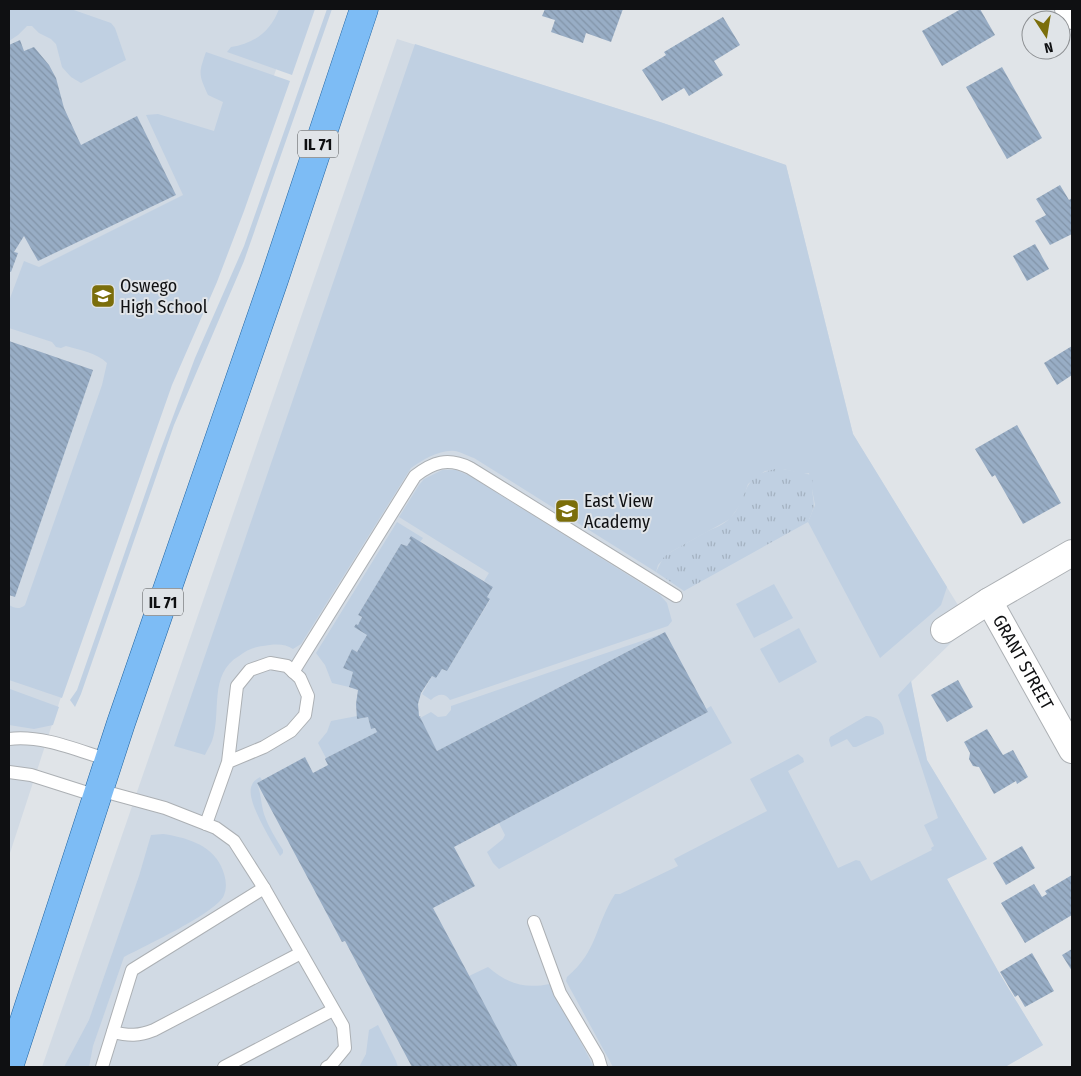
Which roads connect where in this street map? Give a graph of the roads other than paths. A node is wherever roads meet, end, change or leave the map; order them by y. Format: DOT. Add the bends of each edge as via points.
graph roads {
  1 [pos="364,9"];
  2 [pos="1068,9"];
  3 [pos="1072,16"];
  4 [pos="1072,553"];
  5 [pos="676,596"];
  6 [pos="989,601"];
  7 [pos="944,630"];
  8 [pos="293,672"];
  9 [pos="9,740"];
  10 [pos="1072,750"];
  11 [pos="109,760"];
  12 [pos="228,762"];
  13 [pos="9,772"];
  14 [pos="98,793"];
  15 [pos="206,824"];
  16 [pos="264,888"];
  17 [pos="534,922"];
  18 [pos="301,953"];
  19 [pos="334,1010"];
  20 [pos="113,1032"];
  21 [pos="9,1067"];
  22 [pos="102,1067"];
  23 [pos="224,1067"];
  24 [pos="327,1067"];
  25 [pos="601,1067"];
  1 -- 11 [label="main road, IL 71"];
  2 -- 3 [label="street"];
  4 -- 6 [label="street"];
  5 -- 8 [label="lane" via="470,468 459,463 436,463 415,476 405,490"];
  6 -- 7 [label="street"];
  6 -- 10 [label="street, GRANT STREET"];
  8 -- 12 [label="lane" via="300,678 308,696 305,715 291,731"];
  8 -- 12 [label="lane" via="287,666 270,663 250,670 237,686"];
  9 -- 11 [label="lane" via="22,738 53,742"];
  11 -- 14 [label="main road, IL 71"];
  12 -- 15 [label="lane"];
  13 -- 14 [label="lane"];
  14 -- 15 [label="lane" via="165,808"];
  14 -- 21 [label="main road, IL 71"];
  15 -- 16 [label="lane" via="234,841"];
  16 -- 18 [label="lane"];
  16 -- 20 [label="lane" via="132,970"];
  17 -- 25 [label="lane" via="560,993"];
  18 -- 19 [label="lane"];
  18 -- 20 [label="lane" via="154,1030 142,1035"];
  19 -- 23 [label="lane"];
  19 -- 24 [label="lane" via="343,1026 345,1048"];
  20 -- 22 [label="lane"];
}
